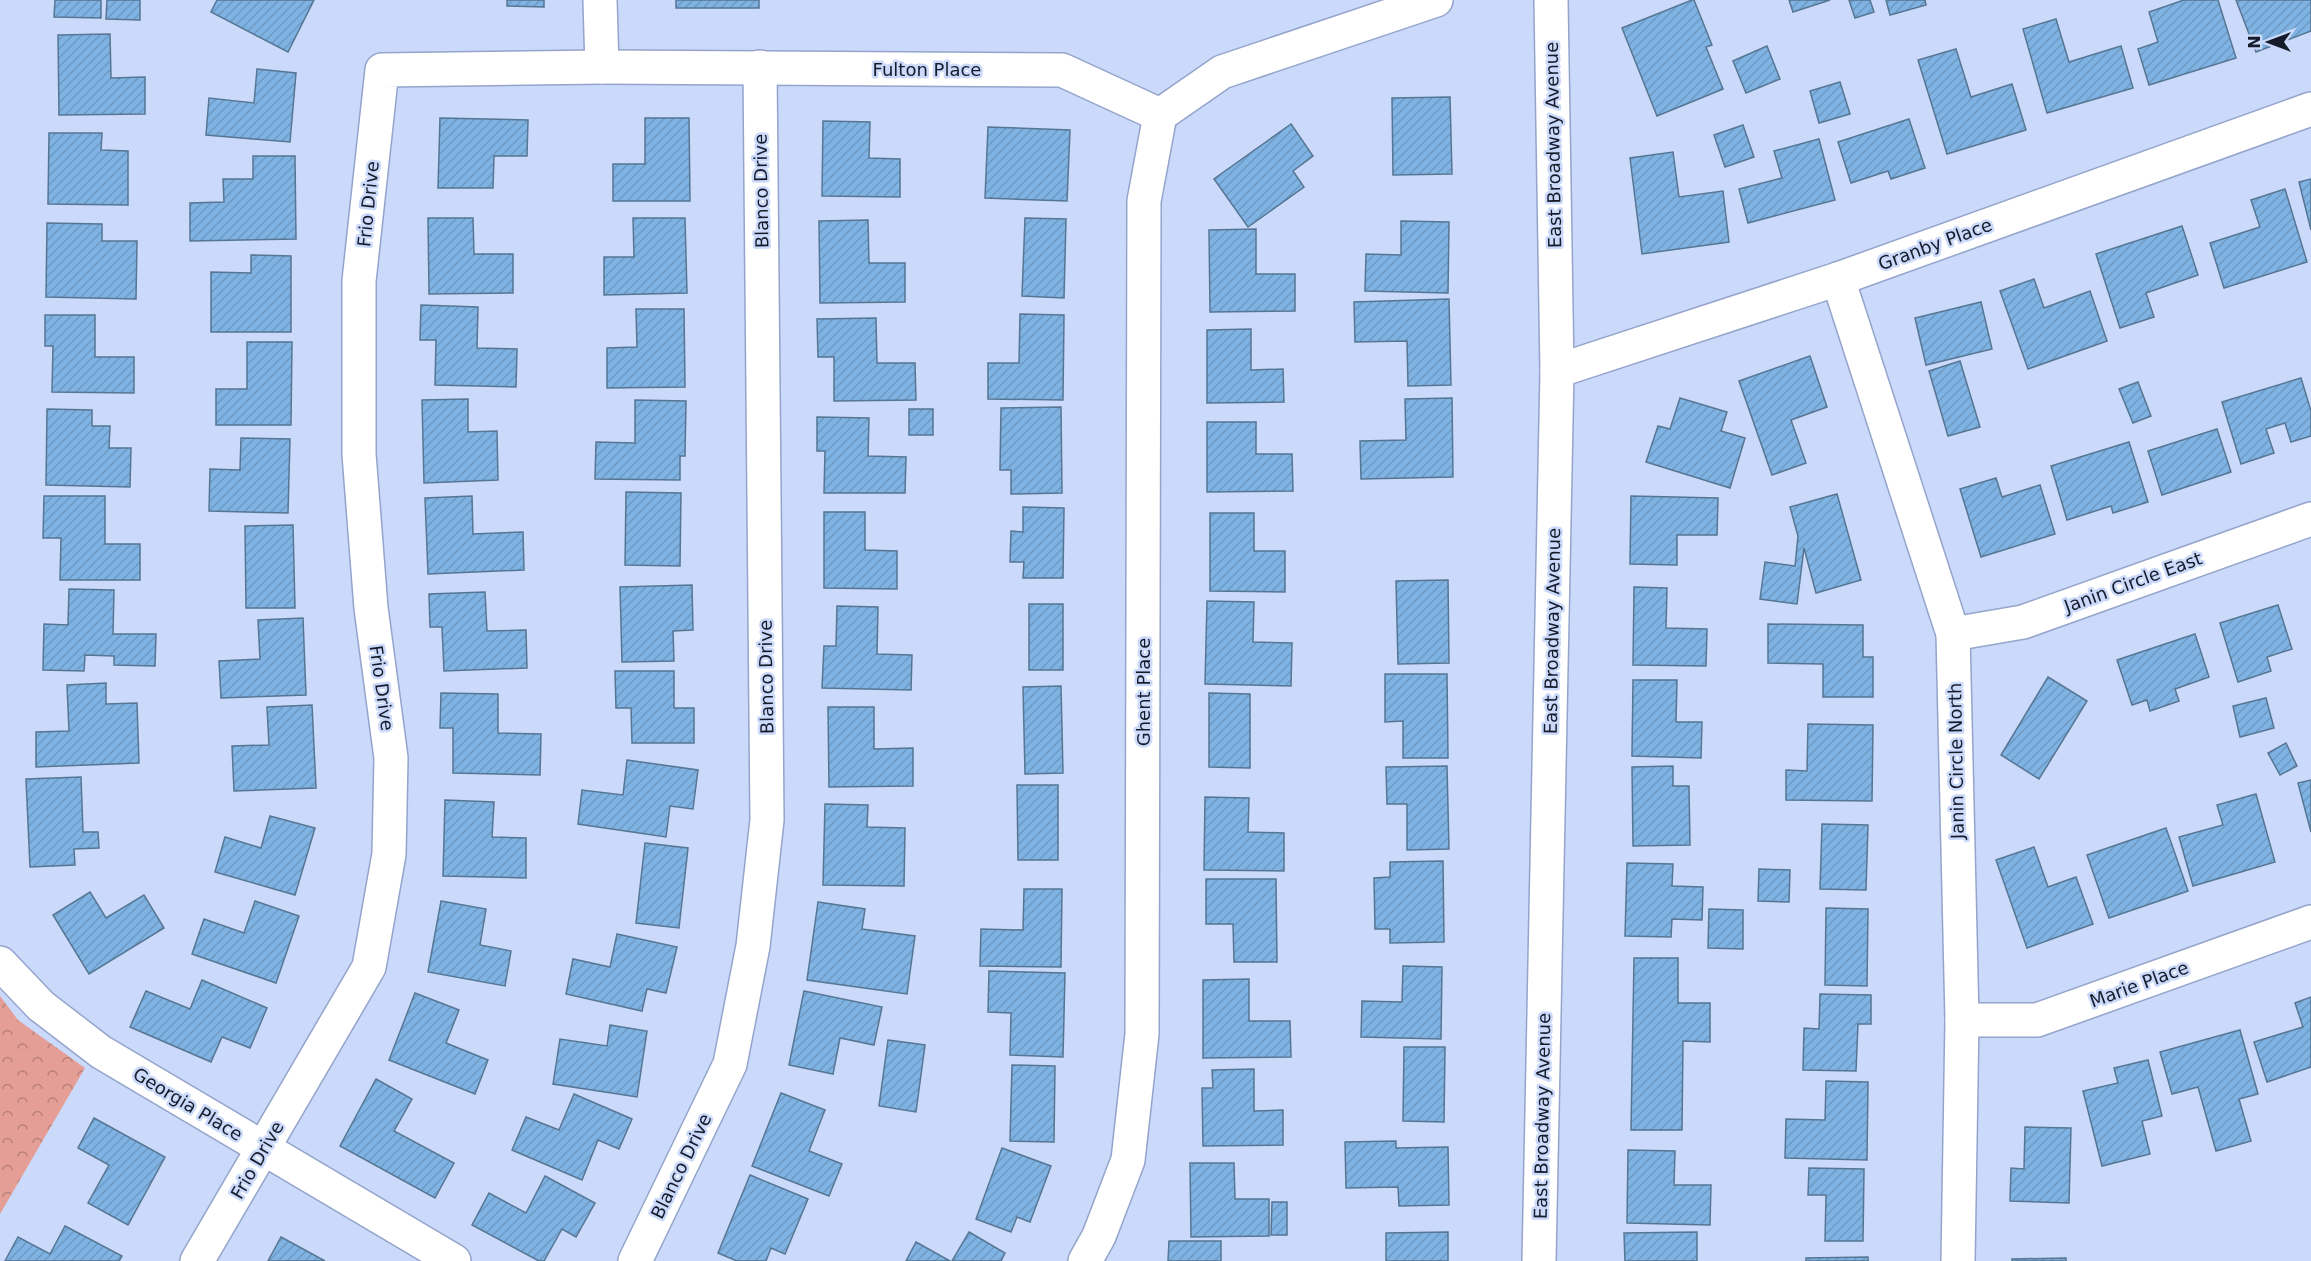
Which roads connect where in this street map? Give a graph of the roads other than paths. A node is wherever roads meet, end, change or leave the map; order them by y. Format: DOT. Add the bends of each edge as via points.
graph roads {
  1 [pos="600,0"];
  2 [pos="1436,0"];
  3 [pos="1551,0"];
  4 [pos="602,67"];
  5 [pos="760,67"];
  6 [pos="382,70"];
  7 [pos="2311,109"];
  8 [pos="1160,116"];
  9 [pos="1838,279"];
  10 [pos="1557,371"];
  11 [pos="2311,519"];
  12 [pos="1953,634"];
  13 [pos="2311,922"];
  14 [pos="0,963"];
  15 [pos="1962,1020"];
  16 [pos="263,1149"];
  17 [pos="197,1261"];
  18 [pos="454,1261"];
  19 [pos="635,1261"];
  20 [pos="1085,1261"];
  21 [pos="1539,1261"];
  22 [pos="1958,1261"];
  1 -- 4 [label="street"];
  2 -- 8 [label="street" via="1222,72"];
  3 -- 10 [label="street, East Broadway Avenue"];
  4 -- 5 [label="street, Fulton Place"];
  4 -- 6 [label="street, Fulton Place"];
  5 -- 8 [label="street, Fulton Place" via="1062,70"];
  5 -- 19 [label="street, Blanco Drive" via="767,820 753,946 730,1064"];
  6 -- 16 [label="street, Frio Drive" via="359,281 359,454 370,608 391,758 389,854 369,967"];
  7 -- 9 [label="street, Granby Place"];
  8 -- 20 [label="street, Ghent Place" via="1144,201 1142,1034 1128,1160 1099,1236"];
  9 -- 10 [label="street, Granby Place"];
  9 -- 12 [label="street, Janin Circle North"];
  10 -- 21 [label="street, East Broadway Avenue"];
  11 -- 12 [label="street, Janin Circle East" via="2024,622"];
  12 -- 15 [label="street, Janin Circle North"];
  13 -- 15 [label="street, Marie Place" via="2037,1020"];
  14 -- 16 [label="street, Georgia Place" via="41,1006 101,1052"];
  15 -- 22 [label="street, Janin Circle North"];
  16 -- 17 [label="street, Frio Drive"];
  16 -- 18 [label="street, Georgia Place"];
}
